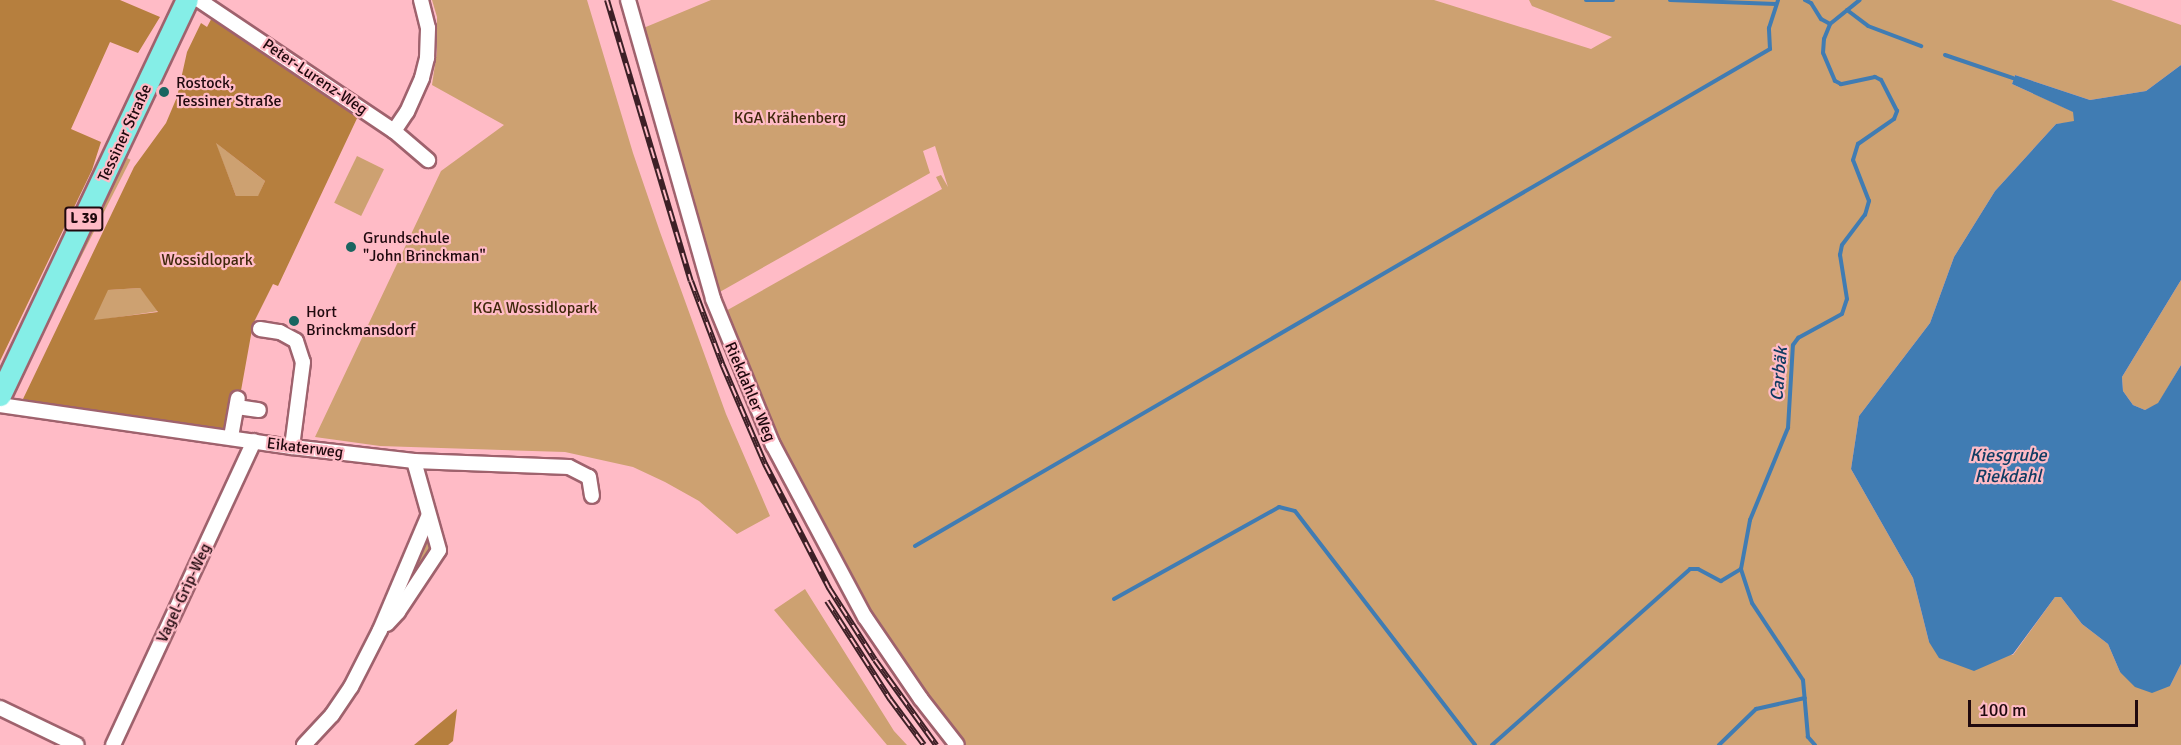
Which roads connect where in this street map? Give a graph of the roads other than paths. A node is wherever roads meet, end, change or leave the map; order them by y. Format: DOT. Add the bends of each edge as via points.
graph roads {
  1 [pos="187,0"];
  2 [pos="421,0"];
  3 [pos="628,0"];
  4 [pos="208,2"];
  5 [pos="394,131"];
  6 [pos="428,160"];
  7 [pos="260,329"];
  8 [pos="0,395"];
  9 [pos="0,405"];
  10 [pos="259,410"];
  11 [pos="231,437"];
  12 [pos="254,441"];
  13 [pos="292,447"];
  14 [pos="414,461"];
  15 [pos="592,496"];
  16 [pos="428,517"];
  17 [pos="380,630"];
  18 [pos="0,708"];
  19 [pos="76,745"];
  20 [pos="113,745"];
  21 [pos="304,745"];
  22 [pos="957,745"];
  1 -- 8 [label="main road, Tessiner Straße / L 39"];
  2 -- 5 [label="street" via="428,28 427,58 407,112"];
  3 -- 22 [label="street, Riekdahler Weg" via="713,299 773,445 865,617"];
  4 -- 5 [label="street, Peter-Lurenz-Weg"];
  5 -- 6 [label="street, Peter-Lurenz-Weg"];
  7 -- 13 [label="street" via="280,332 296,341 303,362"];
  9 -- 11 [label="street, Eikaterweg"];
  10 -- 11 [label="street" via="238,403"];
  11 -- 12 [label="street, Eikaterweg"];
  12 -- 13 [label="street, Eikaterweg"];
  12 -- 20 [label="street, Vagel-Grip-Weg"];
  13 -- 14 [label="street, Eikaterweg"];
  14 -- 15 [label="street, Eikaterweg" via="570,467 589,477"];
  14 -- 16 [label="street"];
  16 -- 17 [label="street"];
  16 -- 17 [label="street" via="437,542 436,557 398,612"];
  17 -- 21 [label="street" via="345,696"];
  18 -- 19 [label="street"];
}
